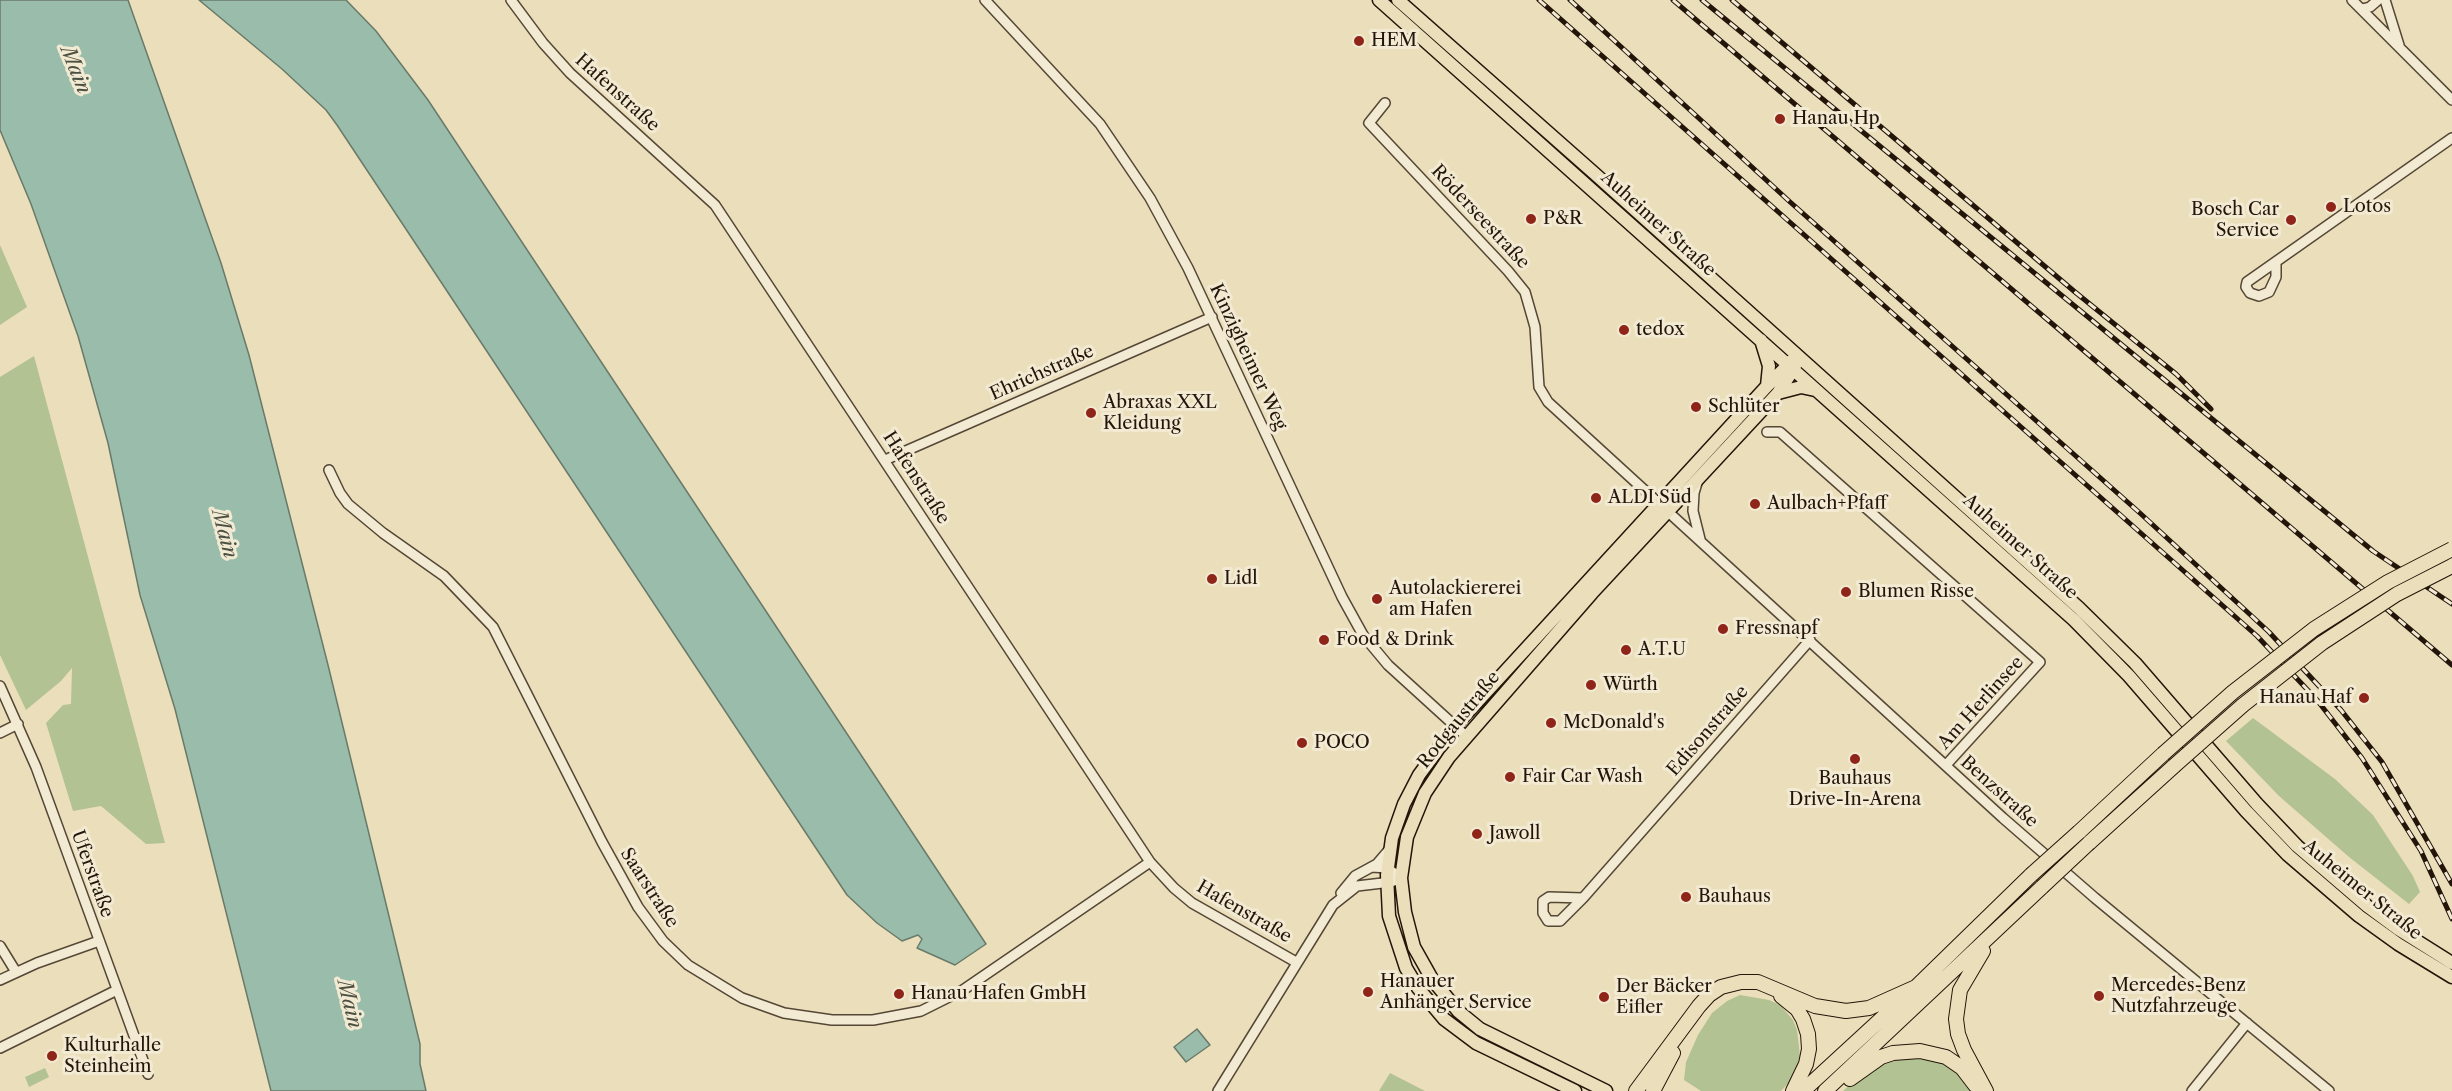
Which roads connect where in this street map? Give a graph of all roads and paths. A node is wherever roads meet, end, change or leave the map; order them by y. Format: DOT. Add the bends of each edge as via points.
graph roads {
  1 [pos="512,0"];
  2 [pos="1379,0"];
  3 [pos="1398,0"];
  4 [pos="2352,0"];
  5 [pos="2379,0"];
  6 [pos="2385,0"];
  7 [pos="989,1"];
  8 [pos="2363,5"];
  9 [pos="2401,50"];
  10 [pos="2452,100"];
  11 [pos="1385,103"];
  12 [pos="2452,138"];
  13 [pos="1562,144"];
  14 [pos="1552,154"];
  15 [pos="2276,263"];
  16 [pos="1212,317"];
  17 [pos="1761,339"];
  18 [pos="1788,348"];
  19 [pos="1791,366"];
  20 [pos="1809,367"];
  21 [pos="1773,389"];
  22 [pos="1820,393"];
  23 [pos="1767,432"];
  24 [pos="885,460"];
  25 [pos="329,470"];
  26 [pos="1699,478"];
  27 [pos="1664,507"];
  28 [pos="1700,539"];
  29 [pos="2452,549"];
  30 [pos="2452,566"];
  31 [pos="1809,640"];
  32 [pos="0,686"];
  33 [pos="18,724"];
  34 [pos="1455,726"];
  35 [pos="0,734"];
  36 [pos="1466,736"];
  37 [pos="1946,765"];
  38 [pos="1389,850"];
  39 [pos="1150,862"];
  40 [pos="1372,867"];
  41 [pos="1387,868"];
  42 [pos="1401,878"];
  43 [pos="1387,882"];
  44 [pos="1583,898"];
  45 [pos="1333,905"];
  46 [pos="1995,932"];
  47 [pos="99,941"];
  48 [pos="0,946"];
  49 [pos="1296,962"];
  50 [pos="2452,963"];
  51 [pos="16,972"];
  52 [pos="2452,977"];
  53 [pos="0,980"];
  54 [pos="1916,987"];
  55 [pos="117,990"];
  56 [pos="2247,1023"];
  57 [pos="0,1048"];
  58 [pos="1665,1070"];
  59 [pos="148,1074"];
  60 [pos="1218,1091"];
  61 [pos="1575,1091"];
  62 [pos="1606,1091"];
  63 [pos="1636,1091"];
  64 [pos="1653,1091"];
  65 [pos="1663,1091"];
  66 [pos="1793,1091"];
  67 [pos="1803,1091"];
  68 [pos="1825,1091"];
  69 [pos="1834,1091"];
  70 [pos="1978,1091"];
  71 [pos="1986,1091"];
  72 [pos="2192,1091"];
  73 [pos="2329,1091"];
  1 -- 24 [label="street, Hafenstraße" via="557,61 715,205"];
  2 -- 14 [label="main road, Auheimer Straße"];
  3 -- 13 [label="main road, Auheimer Straße"];
  4 -- 8 [label="street"];
  5 -- 8 [label="street" via="2370,7"];
  6 -- 9 [label="street"];
  7 -- 16 [label="street, Kinzigheimer Weg" via="1114,142 1159,213"];
  8 -- 9 [label="street"];
  9 -- 10 [label="street"];
  11 -- 27 [label="street, Röderseestraße" via="1369,123 1525,292 1535,327 1538,381 1543,396"];
  12 -- 15 [label="street"];
  13 -- 14 [label="street"];
  13 -- 18 [label="main road, Auheimer Straße"];
  14 -- 17 [label="main road, Auheimer Straße"];
  16 -- 24 [label="street, Ehrichstraße"];
  16 -- 34 [label="street, Kinzigheimer Weg" via="1351,615 1388,664"];
  17 -- 19 [label="main road, Auheimer Straße"];
  17 -- 21 [label="main road"];
  18 -- 19 [label="main road"];
  18 -- 20 [label="main road, Auheimer Straße"];
  19 -- 20 [label="main road"];
  19 -- 21 [label="main road, Rodgaustraße" via="1783,370"];
  19 -- 22 [label="main road, Auheimer Straße"];
  20 -- 50 [label="main road, Auheimer Straße" via="2111,638 2297,846 2367,906"];
  21 -- 22 [label="main road" via="1801,387"];
  21 -- 26 [label="main road, Rodgaustraße"];
  21 -- 27 [label="main road, Rodgaustraße"];
  22 -- 52 [label="main road, Auheimer Straße" via="2081,626 2289,855 2359,916"];
  23 -- 37 [label="street, Am Herlinsee" via="1780,432 2040,662"];
  24 -- 39 [label="street, Hafenstraße"];
  25 -- 39 [label="street, Saarstraße" via="348,504 444,576 493,627 638,908 688,965 742,998 784,1013 832,1020 873,1020 921,1011 963,990"];
  26 -- 27 [label="main road, Rodgaustraße"];
  26 -- 28 [label="street" via="1693,511"];
  27 -- 28 [label="street, Benzstraße"];
  27 -- 34 [label="main road, Rodgaustraße"];
  27 -- 36 [label="main road, Rodgaustraße"];
  28 -- 31 [label="street, Benzstraße"];
  29 -- 54 [label="highway, bridge" via="2388,582 2314,629 2249,679 2031,875"];
  30 -- 46 [label="highway, bridge" via="2397,594 2322,643 2243,705"];
  31 -- 37 [label="street, Benzstraße"];
  31 -- 44 [label="street, Edisonstraße"];
  32 -- 33 [label="street, Uferstraße"];
  33 -- 35 [label="street"];
  33 -- 47 [label="street, Uferstraße"];
  34 -- 36 [label="street, Kinzigheimer Weg"];
  34 -- 38 [label="main road, Rodgaustraße" via="1411,789"];
  36 -- 42 [label="main road, Rodgaustraße" via="1441,767 1418,807 1407,837"];
  37 -- 56 [label="street, Benzstraße" via="2096,898"];
  38 -- 40 [label="street"];
  38 -- 41 [label="main road, Rodgaustraße"];
  39 -- 49 [label="street, Hafenstraße" via="1192,903"];
  40 -- 41 [label="street"];
  40 -- 45 [label="street" via="1355,876"];
  41 -- 42 [label="street"];
  41 -- 43 [label="main road, Rodgaustraße"];
  42 -- 43 [label="street"];
  42 -- 62 [label="main road, Rodgaustraße" via="1407,925 1420,962 1458,1011 1499,1040"];
  43 -- 45 [label="street" via="1357,886"];
  43 -- 61 [label="main road, Rodgaustraße" via="1389,916 1399,950 1406,968 1431,1005 1451,1026 1476,1043"];
  45 -- 49 [label="street"];
  46 -- 68 [label="highway"];
  46 -- 71 [label="highway" via="1957,1000 1960,1042"];
  47 -- 51 [label="street"];
  47 -- 55 [label="street, Uferstraße"];
  48 -- 51 [label="street"];
  49 -- 60 [label="street"];
  51 -- 53 [label="street"];
  54 -- 63 [label="highway" via="1869,1008 1846,1011 1815,1006 1758,982 1721,987 1699,1006"];
  54 -- 67 [label="highway"];
  55 -- 57 [label="street"];
  55 -- 59 [label="street, Uferstraße"];
  56 -- 72 [label="street"];
  56 -- 73 [label="street, Benzstraße"];
  58 -- 64 [label="highway"];
  58 -- 65 [label="highway"];
  58 -- 66 [label="highway" via="1679,1040 1713,997 1729,988 1754,986 1778,994 1791,1004 1807,1027 1808,1057"];
  69 -- 70 [label="highway" via="1881,1057 1907,1051 1947,1058 1962,1068"];
}
